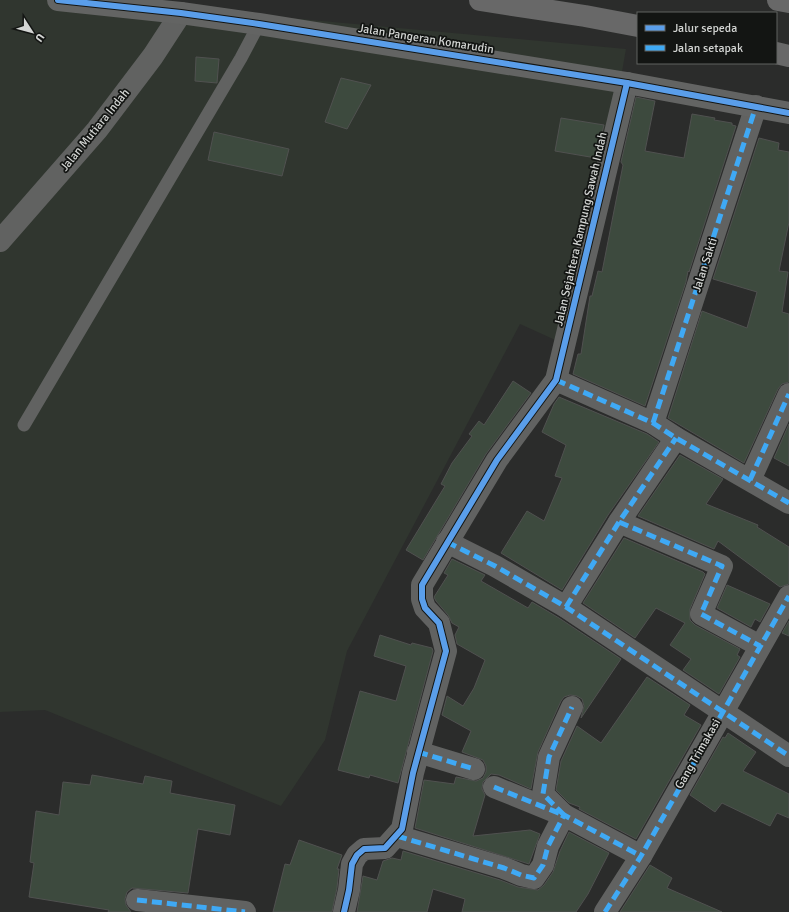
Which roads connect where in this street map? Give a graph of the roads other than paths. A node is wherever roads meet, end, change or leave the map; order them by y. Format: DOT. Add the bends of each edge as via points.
graph roads {
  1 [pos="58,0"];
  2 [pos="480,0"];
  3 [pos="778,0"];
  4 [pos="789,2"];
  5 [pos="181,13"];
  6 [pos="259,24"];
  7 [pos="637,26"];
  8 [pos="777,53"];
  9 [pos="789,56"];
  10 [pos="627,83"];
  11 [pos="756,106"];
  12 [pos="789,113"];
  13 [pos="0,241"];
  14 [pos="556,380"];
  15 [pos="789,394"];
  16 [pos="653,423"];
  17 [pos="24,425"];
  18 [pos="676,438"];
  19 [pos="750,480"];
  20 [pos="789,503"];
  21 [pos="619,522"];
  22 [pos="447,542"];
  23 [pos="789,596"];
  24 [pos="566,607"];
  25 [pos="760,646"];
  26 [pos="572,708"];
  27 [pos="723,711"];
  28 [pos="418,752"];
  29 [pos="789,756"];
  30 [pos="474,769"];
  31 [pos="494,787"];
  32 [pos="564,815"];
  33 [pos="397,836"];
  34 [pos="641,856"];
  35 [pos="137,900"];
  36 [pos="245,912"];
  37 [pos="344,912"];
  38 [pos="605,912"];
  1 -- 5 [label="street, Jalan Pangeran Komarudin"];
  2 -- 7 [label="highway"];
  3 -- 4 [label="highway"];
  5 -- 6 [label="street, Jalan Pangeran Komarudin"];
  5 -- 13 [label="street, Jalan Mutiara Indah" via="153,56 97,130"];
  6 -- 10 [label="street, Jalan Pangeran Komarudin"];
  6 -- 17 [label="lane"];
  8 -- 9 [label="highway"];
  10 -- 11 [label="street, Jalan Pangeran Komarudin"];
  10 -- 14 [label="street, Jalan Sejahtera Kampung Sawah Indah"];
  11 -- 12 [label="street, Jalan Pangeran Komarudin"];
  11 -- 16 [label="street, Jalan Sakti"];
  14 -- 16 [label="street"];
  14 -- 22 [label="street" via="497,460"];
  15 -- 19 [label="street"];
  16 -- 18 [label="street"];
  18 -- 19 [label="street"];
  18 -- 21 [label="street"];
  19 -- 20 [label="street"];
  21 -- 24 [label="street"];
  21 -- 25 [label="street" via="722,566 701,614"];
  22 -- 24 [label="street"];
  22 -- 28 [label="street" via="422,585 424,603 439,623 446,651"];
  23 -- 25 [label="street, Gang Trimakasi"];
  24 -- 27 [label="street"];
  25 -- 27 [label="street, Gang Trimakasi"];
  26 -- 32 [label="street" via="549,757 543,794"];
  27 -- 29 [label="street"];
  27 -- 34 [label="street, Gang Trimakasi"];
  28 -- 30 [label="street"];
  28 -- 33 [label="street" via="402,829"];
  31 -- 32 [label="street"];
  32 -- 33 [label="street" via="548,846 543,864 534,878"];
  32 -- 34 [label="street"];
  33 -- 37 [label="street" via="385,848 364,849 357,855 352,864 350,890"];
  34 -- 38 [label="street, Gang Trimakasi"];
  35 -- 36 [label="street"];
}
